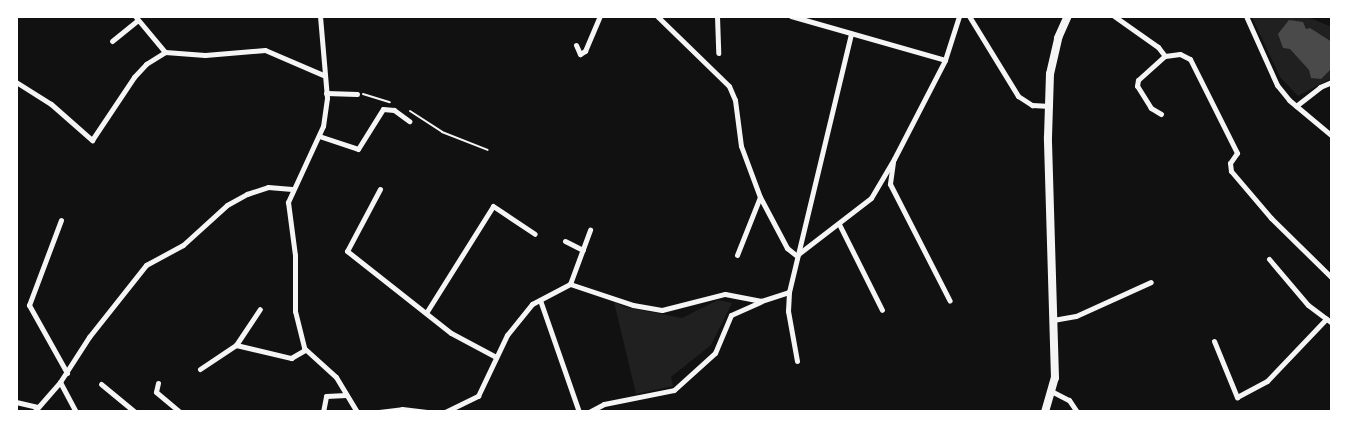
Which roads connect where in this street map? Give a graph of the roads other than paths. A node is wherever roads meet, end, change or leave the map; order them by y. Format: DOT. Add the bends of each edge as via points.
graph roads {
  1 [pos="320,16"];
  2 [pos="600,16"];
  3 [pos="657,16"];
  4 [pos="717,16"];
  5 [pos="791,16"];
  6 [pos="959,16"];
  7 [pos="970,16"];
  8 [pos="1068,16"];
  9 [pos="1114,16"];
  10 [pos="1246,16"];
  11 [pos="136,18"];
  12 [pos="851,33"];
  13 [pos="112,41"];
  14 [pos="576,45"];
  15 [pos="165,52"];
  16 [pos="718,53"];
  17 [pos="1165,56"];
  18 [pos="945,60"];
  19 [pos="323,76"];
  20 [pos="16,82"];
  21 [pos="1332,82"];
  22 [pos="326,93"];
  23 [pos="357,94"];
  24 [pos="1050,106"];
  25 [pos="1296,106"];
  26 [pos="1161,114"];
  27 [pos="409,120"];
  28 [pos="319,136"];
  29 [pos="1332,136"];
  30 [pos="893,162"];
  31 [pos="292,189"];
  32 [pos="380,189"];
  33 [pos="760,197"];
  34 [pos="62,220"];
  35 [pos="839,224"];
  36 [pos="590,230"];
  37 [pos="535,234"];
  38 [pos="565,242"];
  39 [pos="583,250"];
  40 [pos="737,255"];
  41 [pos="796,256"];
  42 [pos="1269,259"];
  43 [pos="1332,278"];
  44 [pos="1151,282"];
  45 [pos="570,284"];
  46 [pos="789,292"];
  47 [pos="540,300"];
  48 [pos="761,301"];
  49 [pos="950,301"];
  50 [pos="260,309"];
  51 [pos="882,310"];
  52 [pos="426,313"];
  53 [pos="1326,319"];
  54 [pos="1053,320"];
  55 [pos="1332,323"];
  56 [pos="1214,341"];
  57 [pos="236,345"];
  58 [pos="306,350"];
  59 [pos="496,357"];
  60 [pos="797,361"];
  61 [pos="200,369"];
  62 [pos="67,373"];
  63 [pos="60,382"];
  64 [pos="158,383"];
  65 [pos="101,384"];
  66 [pos="1053,392"];
  67 [pos="346,395"];
  68 [pos="16,402"];
  69 [pos="35,409"];
  70 [pos="76,412"];
  71 [pos="135,412"];
  72 [pos="180,412"];
  73 [pos="324,412"];
  74 [pos="357,412"];
  75 [pos="379,412"];
  76 [pos="426,412"];
  77 [pos="445,412"];
  78 [pos="579,412"];
  79 [pos="589,412"];
  80 [pos="1045,412"];
  81 [pos="1077,412"];
  1 -- 19 [label="street"];
  2 -- 14 [label="street" via="585,51 580,54"];
  3 -- 33 [label="street" via="729,86 735,100 740,146"];
  4 -- 16 [label="street"];
  5 -- 12 [label="street"];
  6 -- 18 [label="street"];
  7 -- 24 [label="street" via="1018,96 1032,105"];
  8 -- 24 [label="main road" via="1052,59"];
  9 -- 17 [label="street"];
  10 -- 25 [label="street" via="1269,72"];
  11 -- 13 [label="street"];
  11 -- 15 [label="street"];
  12 -- 18 [label="street"];
  12 -- 41 [label="street"];
  15 -- 19 [label="street" via="205,55 266,50"];
  15 -- 20 [label="street" via="146,64 134,78 92,140 51,104"];
  17 -- 26 [label="street" via="1138,80 1136,86 1151,108"];
  17 -- 43 [label="street" via="1180,54 1190,59 1237,153 1230,163 1230,171 1271,218"];
  18 -- 30 [label="street"];
  19 -- 22 [label="street"];
  21 -- 25 [label="street"];
  22 -- 23 [label="street"];
  22 -- 28 [label="street"];
  24 -- 54 [label="main road"];
  25 -- 29 [label="street"];
  27 -- 28 [label="street" via="394,110 383,109 358,150"];
  28 -- 31 [label="street"];
  30 -- 35 [label="street" via="870,198"];
  30 -- 49 [label="street" via="890,184"];
  31 -- 58 [label="street" via="288,202 295,255 296,310"];
  31 -- 62 [label="street" via="268,187 247,194 227,205 183,245 146,265 89,337"];
  32 -- 52 [label="street" via="348,251"];
  33 -- 40 [label="street"];
  33 -- 41 [label="street" via="787,248"];
  34 -- 62 [label="street" via="29,305"];
  35 -- 41 [label="street"];
  35 -- 51 [label="street"];
  36 -- 39 [label="street"];
  37 -- 52 [label="street" via="493,206"];
  38 -- 39 [label="street"];
  39 -- 45 [label="street"];
  41 -- 46 [label="street"];
  42 -- 53 [label="street" via="1308,305"];
  44 -- 54 [label="street" via="1076,316"];
  45 -- 47 [label="street"];
  45 -- 48 [label="street" via="632,305 662,310 725,294"];
  46 -- 48 [label="street"];
  46 -- 60 [label="street" via="788,311"];
  47 -- 59 [label="street" via="523,314"];
  47 -- 78 [label="street"];
  48 -- 79 [label="street" via="731,315 715,353 674,390 604,404"];
  50 -- 57 [label="street"];
  52 -- 59 [label="street" via="451,334"];
  53 -- 55 [label="street"];
  53 -- 56 [label="street" via="1267,381 1237,397"];
  54 -- 66 [label="main road"];
  57 -- 58 [label="street" via="291,358"];
  57 -- 61 [label="street"];
  58 -- 67 [label="street" via="336,377"];
  59 -- 77 [label="street" via="478,396"];
  62 -- 63 [label="street"];
  63 -- 69 [label="street"];
  63 -- 70 [label="street"];
  64 -- 72 [label="street" via="156,392"];
  65 -- 71 [label="street"];
  66 -- 80 [label="main road"];
  66 -- 81 [label="street" via="1069,400"];
  67 -- 73 [label="street" via="326,396"];
  67 -- 74 [label="street"];
  68 -- 69 [label="street"];
  75 -- 76 [label="street" via="402,409"];
}
